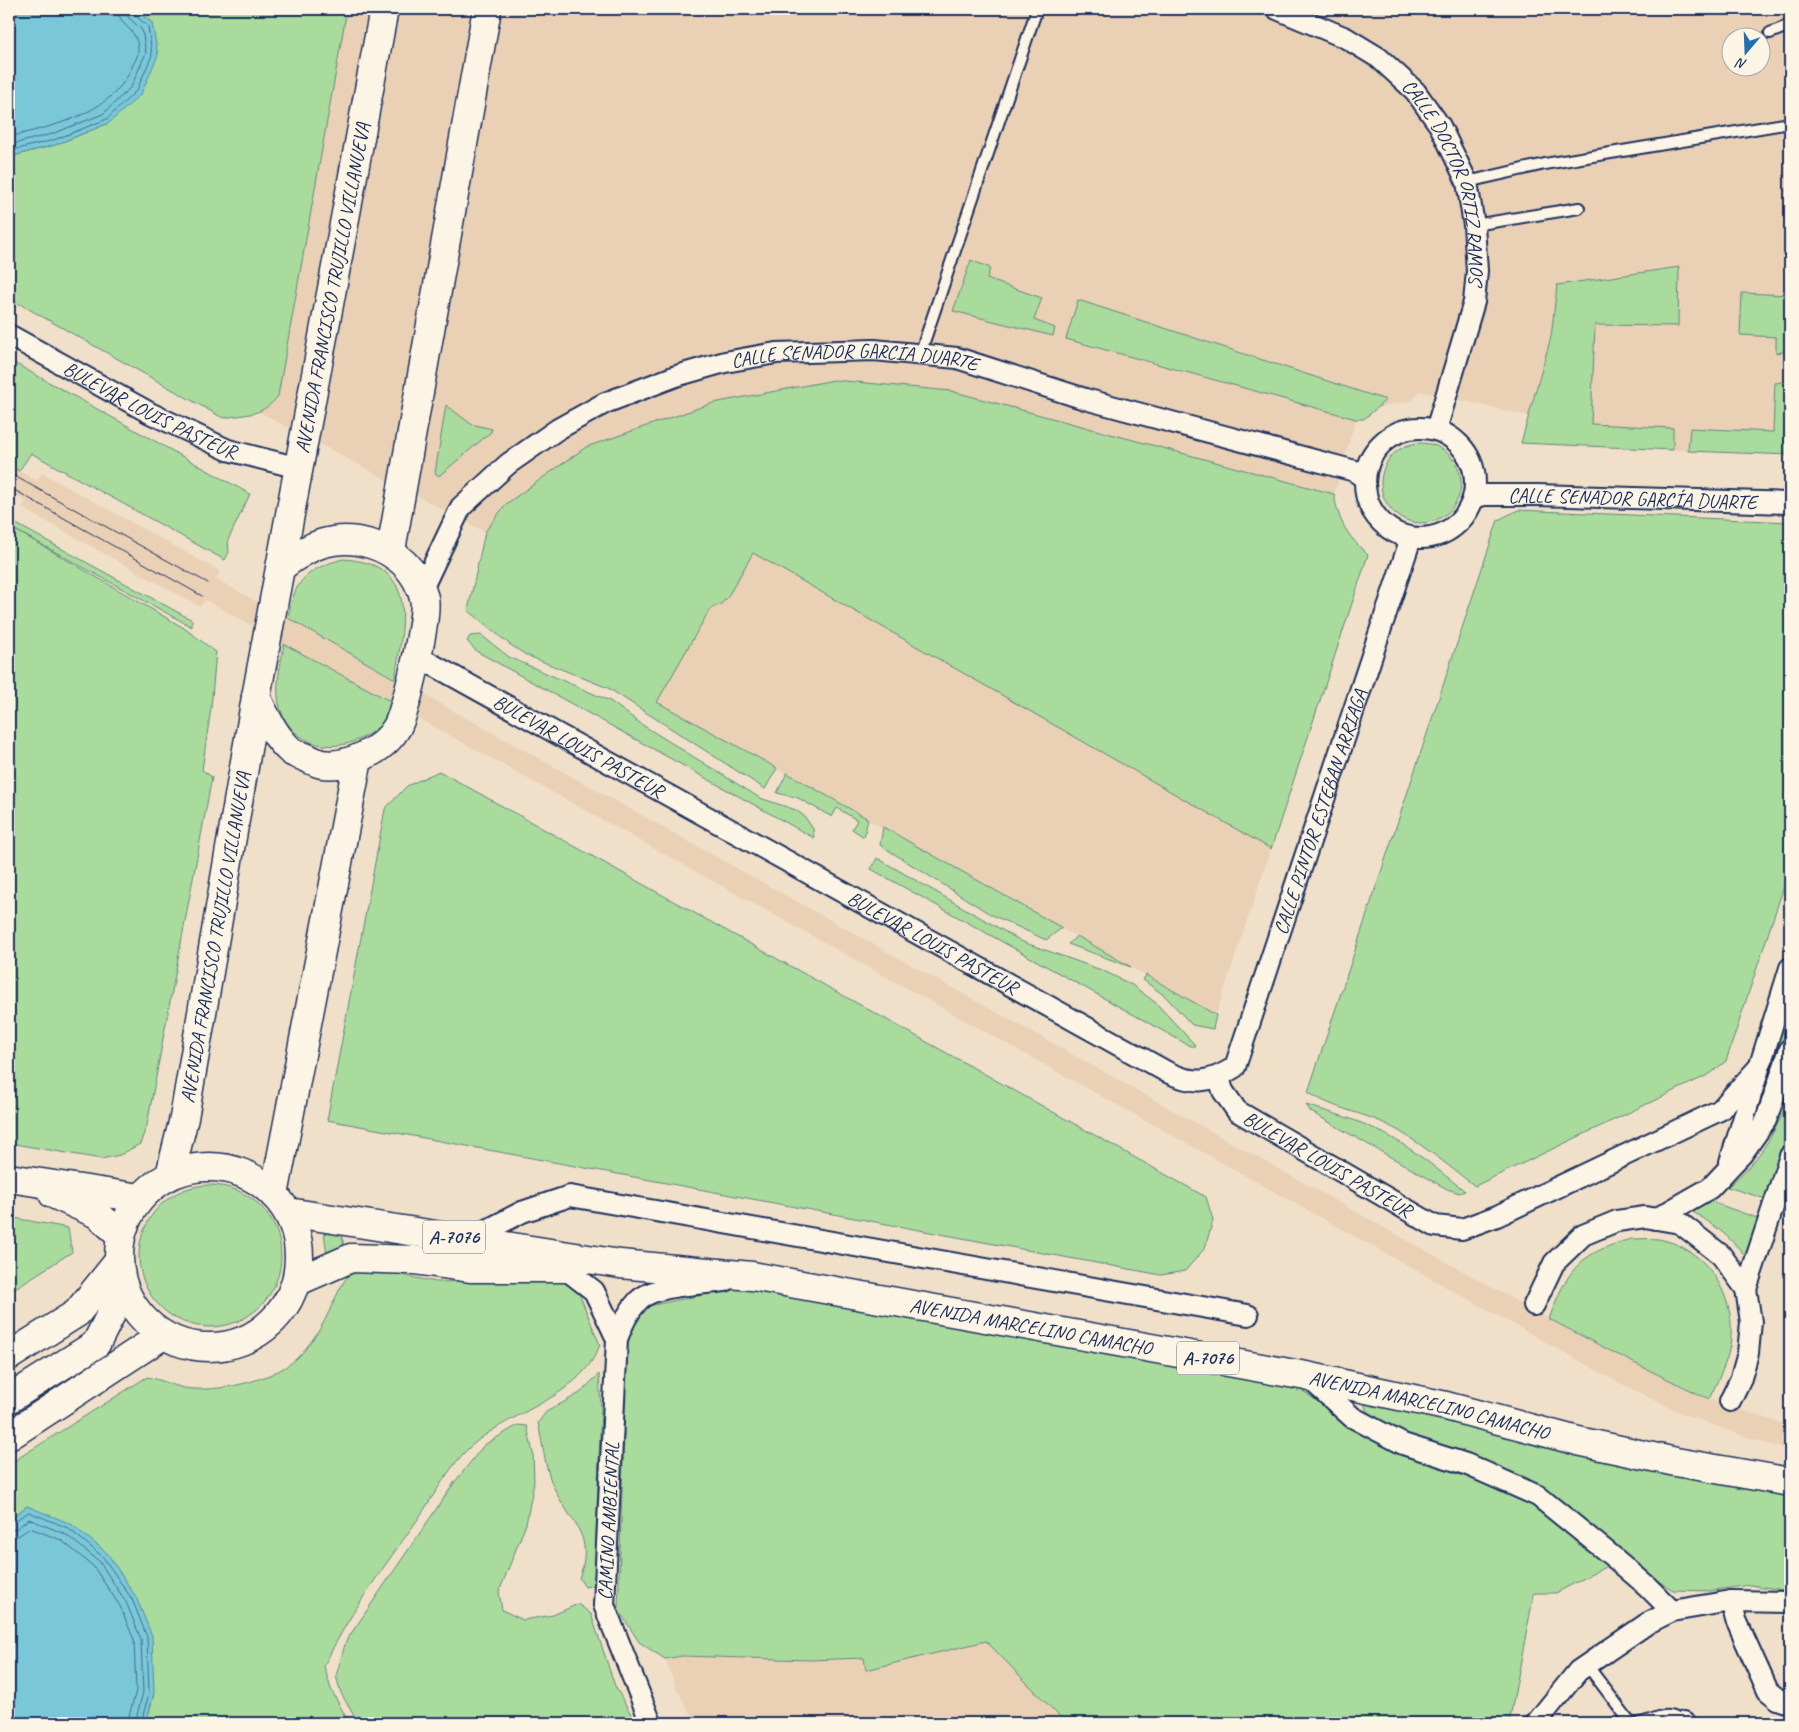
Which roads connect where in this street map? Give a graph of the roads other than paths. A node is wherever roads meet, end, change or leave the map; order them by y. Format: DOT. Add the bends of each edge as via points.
graph roads {
  1 [pos="384,9"];
  2 [pos="487,9"];
  3 [pos="1037,9"];
  4 [pos="1277,9"];
  5 [pos="1790,25"];
  6 [pos="1772,32"];
  7 [pos="1790,124"];
  8 [pos="1467,182"];
  9 [pos="1579,208"];
  10 [pos="1474,225"];
  11 [pos="9,335"];
  12 [pos="920,354"];
  13 [pos="1436,430"];
  14 [pos="299,468"];
  15 [pos="1364,478"];
  16 [pos="1474,498"];
  17 [pos="1790,503"];
  18 [pos="1411,538"];
  19 [pos="391,550"];
  20 [pos="280,567"];
  21 [pos="421,591"];
  22 [pos="417,656"];
  23 [pos="256,697"];
  24 [pos="358,759"];
  25 [pos="1790,968"];
  26 [pos="1790,1049"];
  27 [pos="1759,1067"];
  28 [pos="1219,1078"];
  29 [pos="1790,1156"];
  30 [pos="1728,1170"];
  31 [pos="170,1175"];
  32 [pos="15,1179"];
  33 [pos="140,1198"];
  34 [pos="281,1204"];
  35 [pos="1656,1219"];
  36 [pos="121,1234"];
  37 [pos="470,1239"];
  38 [pos="118,1262"];
  39 [pos="620,1264"];
  40 [pos="564,1268"];
  41 [pos="752,1276"];
  42 [pos="296,1282"];
  43 [pos="124,1288"];
  44 [pos="1746,1289"];
  45 [pos="1534,1305"];
  46 [pos="1248,1315"];
  47 [pos="163,1335"];
  48 [pos="617,1339"];
  49 [pos="9,1356"];
  50 [pos="1306,1376"];
  51 [pos="9,1399"];
  52 [pos="1730,1401"];
  53 [pos="9,1436"];
  54 [pos="1790,1482"];
  55 [pos="1731,1601"];
  56 [pos="1790,1602"];
  57 [pos="1672,1611"];
  58 [pos="1587,1665"];
  59 [pos="1790,1703"];
  60 [pos="651,1723"];
  61 [pos="1536,1723"];
  62 [pos="1631,1723"];
  63 [pos="1640,1723"];
  64 [pos="1684,1723"];
  1 -- 14 [label="street, AVENIDA FRANCISCO TRUJILLO VILLANUEVA"];
  2 -- 19 [label="street"];
  3 -- 12 [label="lane"];
  4 -- 8 [label="street, CALLE DOCTOR ORTIZ RAMOS" via="1346,38 1379,58 1415,91 1435,119"];
  5 -- 6 [label="lane"];
  7 -- 8 [label="lane" via="1545,164"];
  8 -- 10 [label="street, CALLE DOCTOR ORTIZ RAMOS"];
  9 -- 10 [label="lane"];
  10 -- 13 [label="street, CALLE DOCTOR ORTIZ RAMOS" via="1477,271 1474,302"];
  11 -- 14 [label="street, BULEVAR LOUIS PASTEUR" via="150,413 221,446"];
  12 -- 15 [label="street, CALLE SENADOR GARCÍA DUARTE" via="957,358 1085,399 1355,471"];
  12 -- 21 [label="street, CALLE SENADOR GARCÍA DUARTE" via="874,350 776,353 676,376 605,403 558,429 508,464 461,507"];
  13 -- 15 [label="street" via="1406,429 1390,436 1377,447"];
  13 -- 16 [label="street" via="1454,439 1465,451 1474,474"];
  14 -- 20 [label="street, AVENIDA FRANCISCO TRUJILLO VILLANUEVA"];
  15 -- 18 [label="street" via="1365,495 1371,511 1395,533"];
  16 -- 17 [label="street, CALLE SENADOR GARCÍA DUARTE" via="1484,495 1538,495"];
  16 -- 18 [label="street" via="1462,519 1443,534"];
  18 -- 28 [label="street, CALLE PINTOR ESTEBAN ARRIAGA" via="1235,1067"];
  19 -- 20 [label="street" via="355,539 334,541 302,550"];
  19 -- 21 [label="street" via="403,562"];
  20 -- 23 [label="street, AVENIDA FRANCISCO TRUJILLO VILLANUEVA"];
  21 -- 22 [label="street" via="425,599"];
  22 -- 24 [label="street" via="397,727 384,744"];
  22 -- 28 [label="street, BULEVAR LOUIS PASTEUR" via="1166,1072 1182,1080"];
  23 -- 24 [label="street" via="275,734 293,752 323,764"];
  23 -- 31 [label="street, AVENIDA FRANCISCO TRUJILLO VILLANUEVA" via="184,1118"];
  24 -- 34 [label="street"];
  25 -- 27 [label="street"];
  26 -- 30 [label="street" via="1766,1120"];
  27 -- 28 [label="street, BULEVAR LOUIS PASTEUR" via="1720,1110 1497,1216 1462,1229 1435,1226 1237,1112 1223,1091"];
  27 -- 30 [label="street"];
  29 -- 44 [label="street"];
  30 -- 35 [label="street" via="1710,1188"];
  31 -- 33 [label="street, A-7076"];
  31 -- 34 [label="street, A-7076" via="197,1167 226,1168 252,1178"];
  32 -- 33 [label="street"];
  32 -- 36 [label="street" via="97,1214"];
  33 -- 36 [label="street, A-7076" via="128,1215"];
  34 -- 37 [label="street, AVENIDA MARCELINO CAMACHO / A-7076"];
  34 -- 42 [label="street, A-7076" via="297,1235 300,1258"];
  35 -- 44 [label="street" via="1680,1223 1721,1255"];
  35 -- 45 [label="street" via="1645,1217 1617,1221 1583,1235 1554,1263"];
  36 -- 38 [label="street, A-7076"];
  37 -- 39 [label="street, AVENIDA MARCELINO CAMACHO / A-7076"];
  37 -- 46 [label="street" via="522,1212 570,1196"];
  38 -- 43 [label="street, A-7076"];
  38 -- 49 [label="street" via="77,1313"];
  39 -- 40 [label="street, AVENIDA MARCELINO CAMACHO / A-7076"];
  39 -- 41 [label="street, AVENIDA MARCELINO CAMACHO / A-7076"];
  40 -- 42 [label="street, AVENIDA MARCELINO CAMACHO / A-7076" via="470,1268 414,1260 351,1258"];
  40 -- 48 [label="street, CAMINO AMBIENTAL" via="594,1291"];
  41 -- 48 [label="street, CAMINO AMBIENTAL" via="659,1290 639,1300"];
  41 -- 50 [label="street, AVENIDA MARCELINO CAMACHO / A-7076"];
  42 -- 47 [label="street, A-7076" via="285,1307 266,1327 243,1341 216,1347 198,1346"];
  43 -- 47 [label="street, A-7076" via="139,1315"];
  43 -- 51 [label="street" via="96,1344"];
  44 -- 52 [label="street" via="1751,1322 1748,1353"];
  47 -- 53 [label="street"];
  48 -- 60 [label="street, CAMINO AMBIENTAL" via="604,1605"];
  50 -- 54 [label="street, AVENIDA MARCELINO CAMACHO / A-7076" via="1446,1406 1578,1441"];
  50 -- 57 [label="street" via="1352,1417 1403,1444 1466,1464 1538,1496 1647,1586"];
  55 -- 56 [label="street"];
  55 -- 57 [label="street"];
  55 -- 59 [label="street" via="1736,1620 1768,1691"];
  57 -- 58 [label="street" via="1648,1623"];
  58 -- 61 [label="street" via="1578,1671"];
  58 -- 62 [label="lane"];
  63 -- 64 [label="lane" via="1663,1714 1673,1715"];
}
